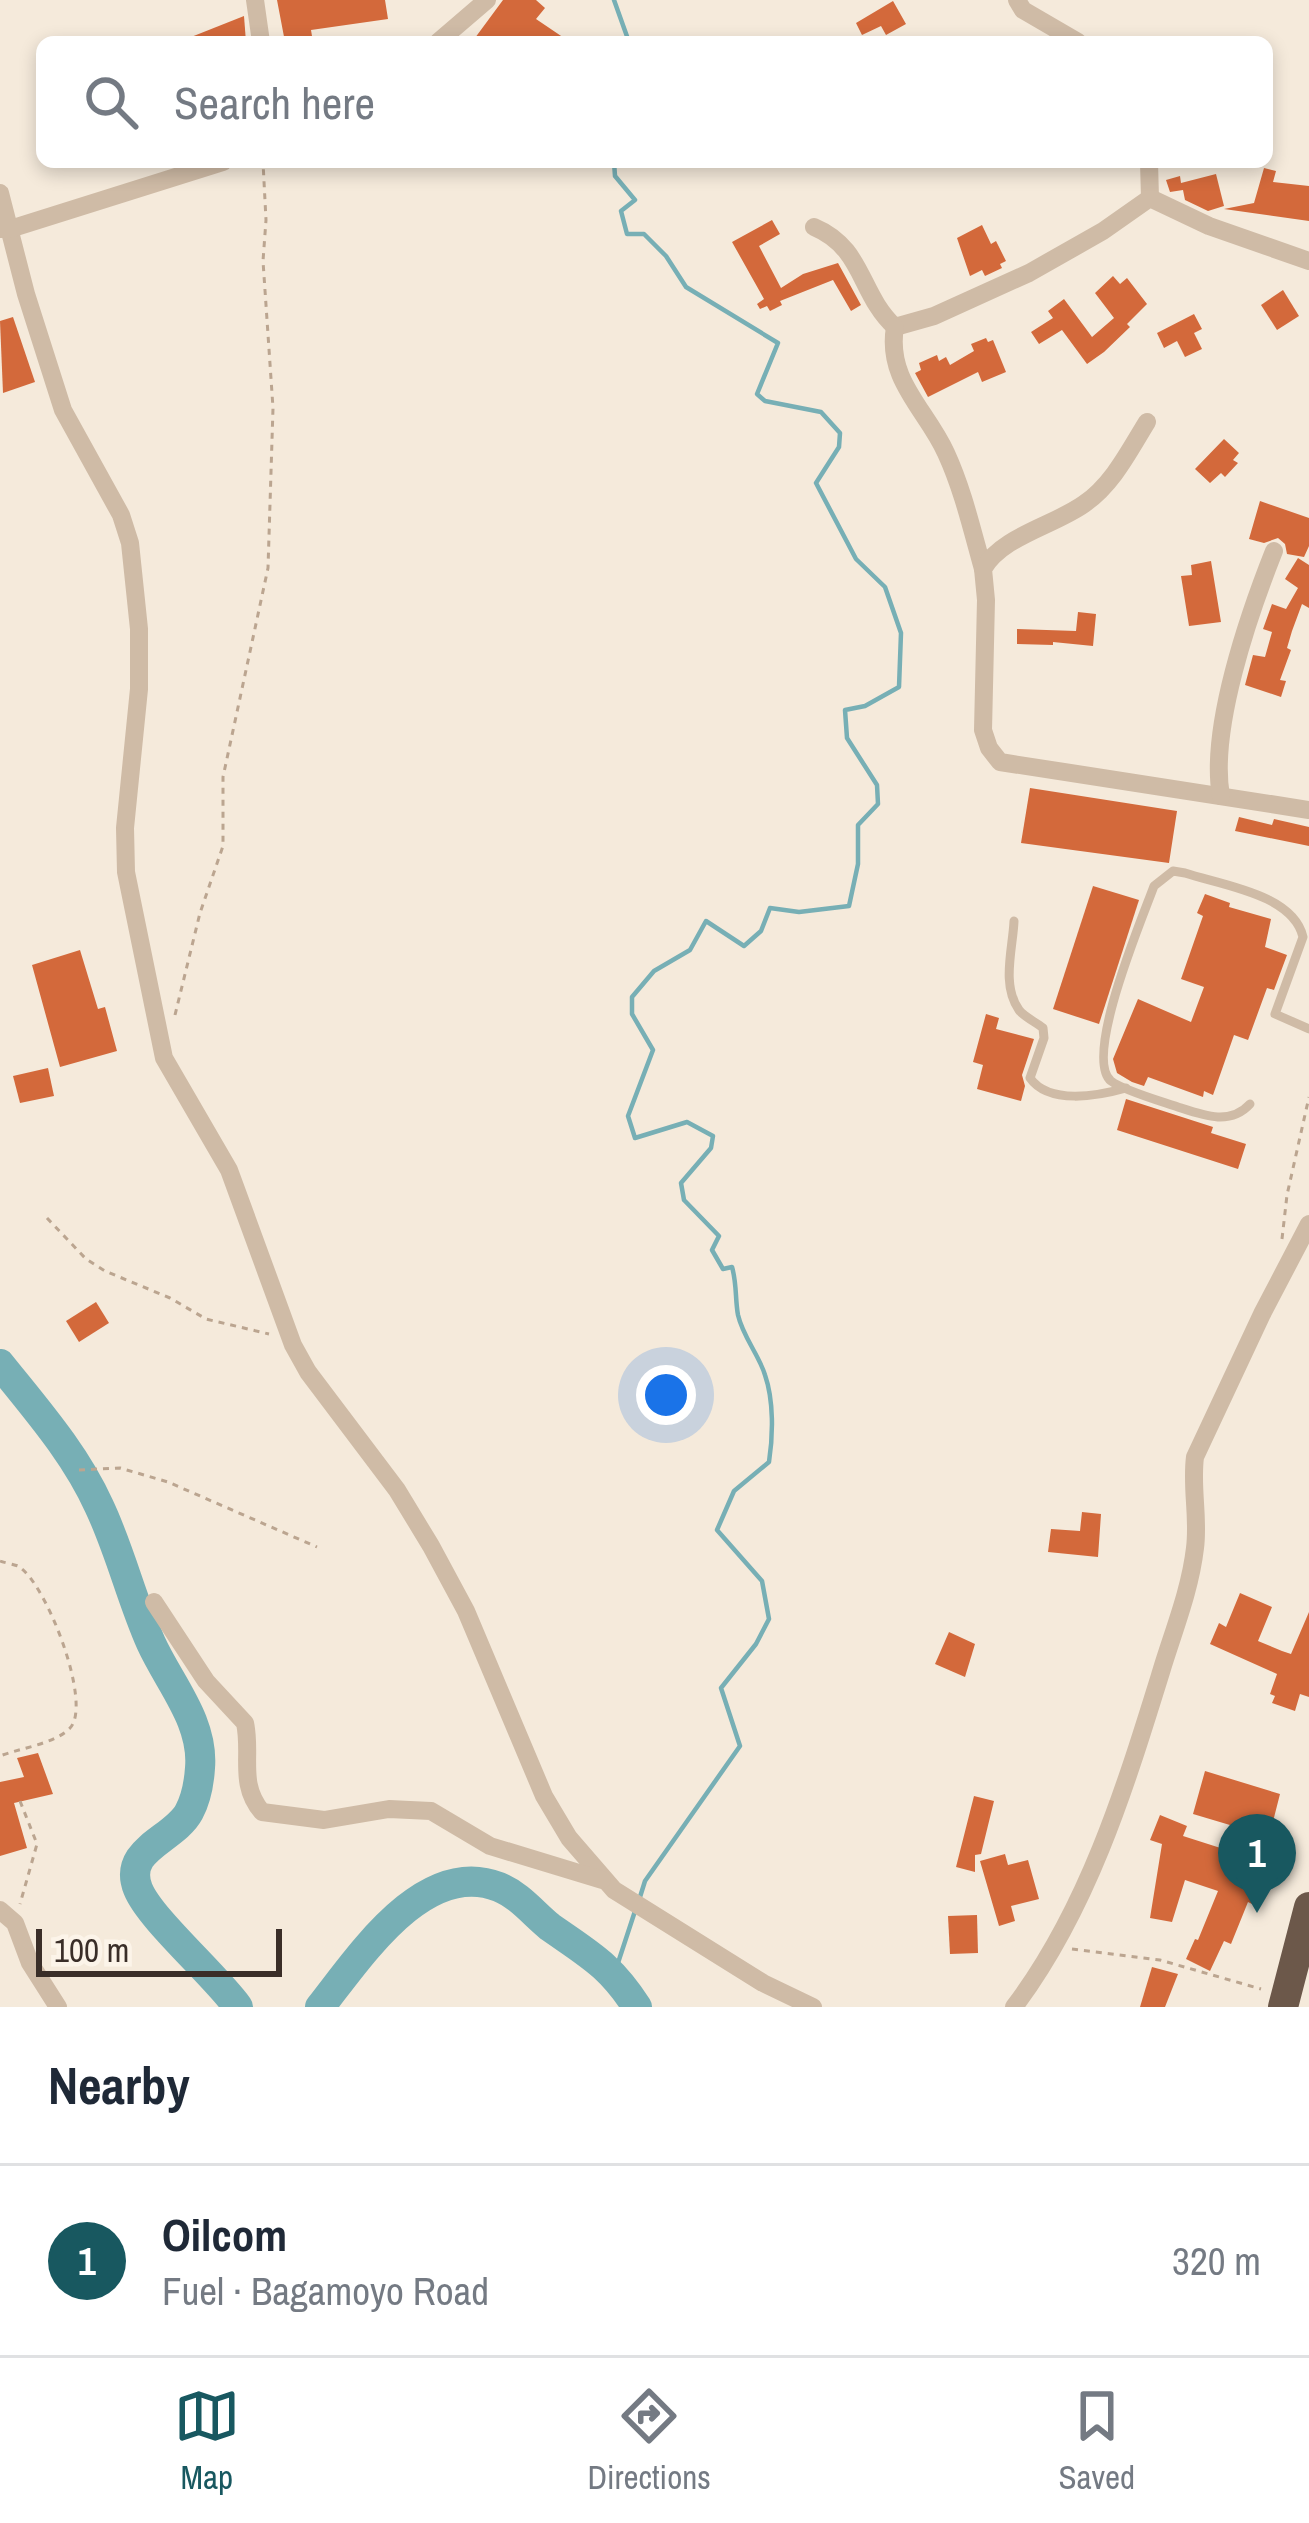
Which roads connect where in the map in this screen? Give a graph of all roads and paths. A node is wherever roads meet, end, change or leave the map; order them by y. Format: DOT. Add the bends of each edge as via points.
graph roads {
  1 [pos="254,0"];
  2 [pos="487,0"];
  3 [pos="1021,4"];
  4 [pos="260,36"];
  5 [pos="445,36"];
  6 [pos="1069,36"];
  7 [pos="203,168"];
  8 [pos="263,168"];
  9 [pos="1149,168"];
  10 [pos="0,193"];
  11 [pos="1150,198"];
  12 [pos="814,227"];
  13 [pos="5,229"];
  14 [pos="1309,261"];
  15 [pos="895,327"];
  16 [pos="1147,422"];
  17 [pos="1274,550"];
  18 [pos="983,569"];
  19 [pos="1221,796"];
  20 [pos="1309,810"];
  21 [pos="1015,921"];
  22 [pos="175,1016"];
  23 [pos="1309,1029"];
  24 [pos="1126,1088"];
  25 [pos="1309,1097"];
  26 [pos="1250,1104"];
  27 [pos="47,1218"];
  28 [pos="1309,1224"];
  29 [pos="1287,1270"];
  30 [pos="293,1345"];
  31 [pos="79,1470"];
  32 [pos="317,1547"];
  33 [pos="0,1561"];
  34 [pos="154,1601"];
  35 [pos="0,1756"];
  36 [pos="20,1801"];
  37 [pos="608,1885"];
  38 [pos="1309,1907"];
  39 [pos="8,1916"];
  40 [pos="1054,1947"];
  41 [pos="1284,2002"];
  42 [pos="58,2007"];
  43 [pos="813,2007"];
  44 [pos="1014,2007"];
  1 -- 4 [label="street"];
  2 -- 5 [label="street"];
  3 -- 6 [label="street"];
  7 -- 13 [label="street"];
  8 -- 22 [label="path" via="274,408 268,568 223,777 223,846"];
  9 -- 11 [label="street"];
  10 -- 13 [label="street"];
  11 -- 14 [label="street"];
  11 -- 15 [label="street" via="1029,273"];
  12 -- 15 [label="street" via="849,250"];
  13 -- 30 [label="street" via="64,410 130,543 139,688 126,872 164,1058 229,1170"];
  15 -- 18 [label="street" via="894,366 944,448"];
  16 -- 18 [label="street" via="1088,502 1002,548"];
  17 -- 19 [label="street" via="1239,647"];
  18 -- 19 [label="street" via="983,730 1000,762"];
  19 -- 20 [label="street"];
  21 -- 24 [label="lane" via="1012,989 1019,1010 1043,1028 1030,1078 1035,1086 1087,1095"];
  23 -- 24 [label="lane" via="1276,1014 1303,937 1292,913 1173,871 1154,886 1106,1029 1103,1069"];
  24 -- 26 [label="lane" via="1219,1118"];
  25 -- 29 [label="path" via="1281,1231"];
  27 -- 30 [label="path" via="105,1271 206,1319"];
  28 -- 29 [label="street"];
  29 -- 40 [label="street" via="1203,1435 1187,1586 1106,1839"];
  30 -- 37 [label="street" via="430,1546 544,1796"];
  31 -- 32 [label="path" via="120,1468 168,1482"];
  33 -- 35 [label="path" via="18,1566 49,1606 77,1710 59,1736"];
  34 -- 37 [label="street" via="245,1724 246,1777 262,1812 324,1820 431,1810 490,1846"];
  36 -- 39 [label="path" via="37,1844"];
  37 -- 43 [label="street"];
  38 -- 41 [label="highway"];
  39 -- 42 [label="street"];
  40 -- 41 [label="path" via="1160,1960"];
  40 -- 44 [label="street"];
}
